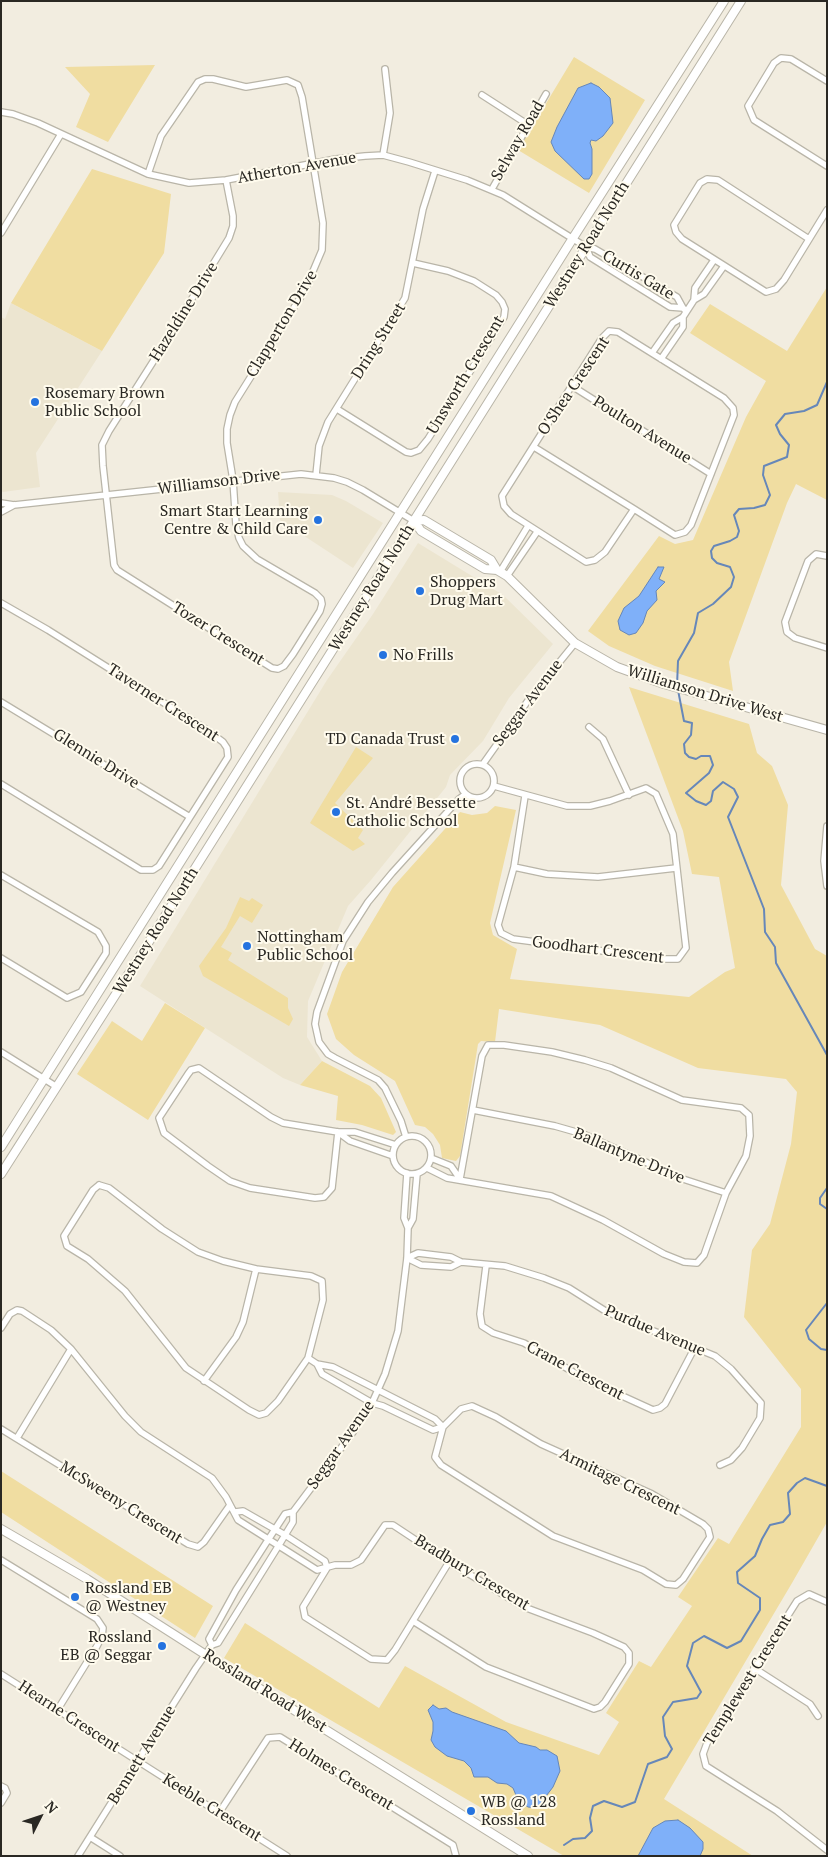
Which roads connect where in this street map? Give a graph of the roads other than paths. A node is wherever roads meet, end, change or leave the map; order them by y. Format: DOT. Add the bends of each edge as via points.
graph roads {
  1 [pos="724,1"];
  2 [pos="741,1"];
  3 [pos="385,69"];
  4 [pos="827,81"];
  5 [pos="546,94"];
  6 [pos="482,96"];
  7 [pos="1,112"];
  8 [pos="527,124"];
  9 [pos="61,134"];
  10 [pos="383,155"];
  11 [pos="314,164"];
  12 [pos="827,166"];
  13 [pos="435,171"];
  14 [pos="148,174"];
  15 [pos="226,180"];
  16 [pos="492,189"];
  17 [pos="827,210"];
  18 [pos="1,219"];
  19 [pos="7,223"];
  20 [pos="1,233"];
  21 [pos="573,238"];
  22 [pos="808,239"];
  23 [pos="586,247"];
  24 [pos="714,260"];
  25 [pos="413,262"];
  26 [pos="724,266"];
  27 [pos="694,300"];
  28 [pos="684,312"];
  29 [pos="652,353"];
  30 [pos="661,359"];
  31 [pos="572,386"];
  32 [pos="337,408"];
  33 [pos="534,446"];
  34 [pos="711,474"];
  35 [pos="316,475"];
  36 [pos="233,480"];
  37 [pos="107,496"];
  38 [pos="1,503"];
  39 [pos="14,505"];
  40 [pos="634,509"];
  41 [pos="1,512"];
  42 [pos="401,513"];
  43 [pos="414,521"];
  44 [pos="528,526"];
  45 [pos="537,532"];
  46 [pos="827,556"];
  47 [pos="498,571"];
  48 [pos="508,576"];
  49 [pos="1,603"];
  50 [pos="575,643"];
  51 [pos="827,648"];
  52 [pos="1,702"];
  53 [pos="589,727"];
  54 [pos="827,730"];
  55 [pos="483,764"];
  56 [pos="1,784"];
  57 [pos="494,786"];
  58 [pos="466,794"];
  59 [pos="629,795"];
  60 [pos="525,796"];
  61 [pos="190,817"];
  62 [pos="827,826"];
  63 [pos="514,867"];
  64 [pos="676,868"];
  65 [pos="1,875"];
  66 [pos="827,886"];
  67 [pos="1,958"];
  68 [pos="1,1052"];
  69 [pos="45,1078"];
  70 [pos="57,1087"];
  71 [pos="473,1110"];
  72 [pos="338,1132"];
  73 [pos="406,1137"];
  74 [pos="396,1145"];
  75 [pos="1,1147"];
  76 [pos="394,1156"];
  77 [pos="432,1158"];
  78 [pos="427,1168"];
  79 [pos="1,1174"];
  80 [pos="407,1174"];
  81 [pos="417,1174"];
  82 [pos="460,1179"];
  83 [pos="726,1193"];
  84 [pos="408,1228"];
  85 [pos="407,1258"];
  86 [pos="460,1262"];
  87 [pos="486,1266"];
  88 [pos="256,1269"];
  89 [pos="1,1328"];
  90 [pos="695,1347"];
  91 [pos="71,1349"];
  92 [pos="308,1358"];
  93 [pos="317,1364"];
  94 [pos="204,1381"];
  95 [pos="377,1390"];
  96 [pos="372,1403"];
  97 [pos="443,1427"];
  98 [pos="1,1429"];
  99 [pos="17,1438"];
  100 [pos="720,1464"];
  101 [pos="230,1505"];
  102 [pos="235,1512"];
  103 [pos="293,1512"];
  104 [pos="1,1529"];
  105 [pos="275,1529"];
  106 [pos="285,1536"];
  107 [pos="268,1540"];
  108 [pos="279,1545"];
  109 [pos="1,1560"];
  110 [pos="449,1562"];
  111 [pos="327,1568"];
  112 [pos="827,1602"];
  113 [pos="413,1621"];
  114 [pos="212,1644"];
  115 [pos="206,1654"];
  116 [pos="754,1668"];
  117 [pos="1,1674"];
  118 [pos="58,1709"];
  119 [pos="818,1716"];
  120 [pos="138,1760"];
  121 [pos="1,1786"];
  122 [pos="1,1802"];
  123 [pos="219,1813"];
  124 [pos="90,1837"];
  125 [pos="827,1850"];
  126 [pos="78,1856"];
  127 [pos="120,1856"];
  128 [pos="287,1856"];
  129 [pos="456,1856"];
  130 [pos="528,1856"];
  1 -- 21 [label="main road, Westney Road North"];
  2 -- 23 [label="main road, Westney Road North"];
  3 -- 10 [label="street" via="390,113"];
  4 -- 12 [label="street" via="791,59 781,58 774,63 748,106 754,120"];
  5 -- 8 [label="street, Selway Road"];
  6 -- 8 [label="street"];
  7 -- 9 [label="street, Atherton Avenue"];
  8 -- 16 [label="street, Selway Road"];
  9 -- 14 [label="street, Atherton Avenue"];
  9 -- 19 [label="street"];
  10 -- 11 [label="street, Atherton Avenue"];
  10 -- 13 [label="street, Atherton Avenue"];
  11 -- 14 [label="street, Clapperton Drive" via="298,85 287,80 246,87 205,79 198,82 161,136"];
  11 -- 15 [label="street, Atherton Avenue"];
  11 -- 36 [label="street, Clapperton Drive" via="323,223 322,250 305,290 235,402 227,443"];
  13 -- 16 [label="street, Atherton Avenue"];
  13 -- 25 [label="street, Dring Street" via="423,209"];
  14 -- 15 [label="street, Atherton Avenue" via="189,183"];
  15 -- 37 [label="street, Hazeldine Drive" via="233,216 229,238 102,445"];
  16 -- 21 [label="street, Atherton Avenue"];
  17 -- 22 [label="street"];
  18 -- 19 [label="street"];
  19 -- 20 [label="street"];
  21 -- 23 [label="street, Atherton Avenue"];
  21 -- 42 [label="main road, Westney Road North"];
  22 -- 24 [label="street" via="718,180 707,180 700,183 674,225 682,239"];
  22 -- 26 [label="street" via="776,289 766,292"];
  23 -- 28 [label="street, Curtis Gate" via="598,262 670,307"];
  23 -- 28 [label="street, Curtis Gate" via="595,249 678,297"];
  23 -- 43 [label="main road, Westney Road North"];
  24 -- 26 [label="street"];
  24 -- 27 [label="street, Curtis Gate" via="695,288"];
  25 -- 32 [label="street, Dring Street" via="405,298"];
  25 -- 32 [label="street, Unsworth Crescent" via="474,281 502,302 504,317 419,450 406,452"];
  26 -- 27 [label="street, Curtis Gate" via="704,294"];
  27 -- 28 [label="street, Curtis Gate"];
  28 -- 29 [label="street, Curtis Gate"];
  28 -- 30 [label="street, Curtis Gate" via="683,327"];
  29 -- 30 [label="street, O'Shea Crescent"];
  29 -- 31 [label="street, O'Shea Crescent" via="618,332 609,332"];
  30 -- 34 [label="street, O'Shea Crescent" via="724,398 733,408 734,414"];
  31 -- 33 [label="street, O'Shea Crescent"];
  31 -- 34 [label="street, Poulton Avenue"];
  32 -- 35 [label="street, Dring Street" via="321,438"];
  33 -- 40 [label="street"];
  33 -- 44 [label="street, O'Shea Crescent" via="502,496 504,506"];
  34 -- 40 [label="street, O'Shea Crescent" via="691,525 685,532 675,535"];
  35 -- 36 [label="street, Williamson Drive" via="287,474"];
  35 -- 42 [label="street, Williamson Drive" via="347,482"];
  36 -- 37 [label="street, Williamson Drive"];
  36 -- 37 [label="street, Tozer Crescent" via="236,526 243,546 257,559 320,599 320,611 284,666 278,669 117,570"];
  37 -- 39 [label="street, Williamson Drive"];
  38 -- 39 [label="street, Williamson Drive"];
  39 -- 41 [label="street, Williamson Drive"];
  40 -- 45 [label="street, O'Shea Crescent" via="605,552 595,560 586,562"];
  42 -- 43 [label="street, Williamson Drive"];
  42 -- 69 [label="main road, Westney Road North"];
  43 -- 47 [label="main road, Williamson Drive West" via="421,531 485,569"];
  43 -- 70 [label="main road, Westney Road North"];
  44 -- 45 [label="street, O'Shea Crescent"];
  44 -- 47 [label="street"];
  45 -- 48 [label="street"];
  46 -- 51 [label="street" via="816,554 808,561 785,622 786,632 795,638"];
  47 -- 48 [label="main road, Williamson Drive West"];
  48 -- 50 [label="main road, Williamson Drive West"];
  49 -- 61 [label="street, Taverner Crescent" via="223,742 228,757"];
  50 -- 54 [label="main road, Williamson Drive West" via="618,667 664,684"];
  50 -- 55 [label="street, Seggar Avenue"];
  52 -- 61 [label="street, Glennie Drive"];
  53 -- 59 [label="street" via="603,739"];
  55 -- 57 [label="street" via="490,770"];
  55 -- 58 [label="street" via="471,764 461,773 460,786"];
  56 -- 61 [label="street, Taverner Crescent" via="141,870 153,870 159,866"];
  57 -- 58 [label="street" via="481,798"];
  57 -- 60 [label="street, Goodhart Crescent"];
  58 -- 73 [label="street" via="458,799 368,902 343,941 316,1012 319,1042 328,1054 378,1080 385,1088"];
  59 -- 60 [label="street, Goodhart Crescent" via="590,806 567,806"];
  59 -- 64 [label="street, Goodhart Crescent" via="646,788 656,794 673,834"];
  60 -- 63 [label="street, Goodhart Crescent"];
  62 -- 66 [label="street" via="824,861"];
  63 -- 64 [label="street" via="547,874 598,877"];
  63 -- 64 [label="street, Goodhart Crescent" via="498,925 501,933 513,939 670,959 678,959 686,948"];
  65 -- 67 [label="street" via="98,932 106,953 81,992 67,998"];
  68 -- 69 [label="street"];
  69 -- 70 [label="street"];
  69 -- 75 [label="main road, Westney Road North"];
  70 -- 79 [label="main road, Westney Road North"];
  71 -- 82 [label="street"];
  71 -- 83 [label="street, Ballantyne Drive" via="583,1134 683,1179"];
  71 -- 83 [label="street" via="482,1056 488,1045 552,1052 585,1060 611,1068 682,1100 741,1108 749,1115 750,1136 746,1156"];
  72 -- 72 [label="street" via="284,1123 270,1117 199,1068 191,1070 159,1118 164,1133 230,1181 250,1188 315,1198 324,1197 332,1188"];
  72 -- 74 [label="street" via="355,1132"];
  72 -- 76 [label="street" via="350,1142"];
  73 -- 74 [label="street"];
  73 -- 77 [label="street" via="424,1141"];
  74 -- 76 [label="street"];
  76 -- 80 [label="street" via="398,1167"];
  77 -- 78 [label="street"];
  77 -- 82 [label="street" via="451,1166"];
  78 -- 81 [label="street"];
  78 -- 82 [label="street" via="447,1178"];
  80 -- 81 [label="street"];
  80 -- 84 [label="street, Seggar Avenue" via="404,1218"];
  81 -- 84 [label="street, Seggar Avenue" via="413,1219"];
  82 -- 83 [label="street" via="551,1196 604,1220 664,1254 697,1263 704,1255"];
  84 -- 85 [label="street, Seggar Avenue"];
  85 -- 86 [label="street, Purdue Avenue" via="425,1254 451,1257"];
  85 -- 86 [label="street, Purdue Avenue" via="421,1265 450,1267"];
  85 -- 95 [label="street, Seggar Avenue" via="398,1331"];
  86 -- 87 [label="street, Purdue Avenue"];
  87 -- 90 [label="street, Purdue Avenue" via="505,1266 544,1278 569,1288 607,1312"];
  87 -- 90 [label="street, Crane Crescent" via="480,1314 482,1326 653,1410 665,1404"];
  88 -- 92 [label="street" via="311,1276 322,1281 323,1300"];
  88 -- 94 [label="street" via="243,1322"];
  88 -- 94 [label="street" via="198,1252 104,1186 95,1187 64,1236 67,1246 88,1259 125,1291 186,1368"];
  89 -- 91 [label="street" via="10,1314 22,1310"];
  90 -- 100 [label="street, Purdue Avenue" via="715,1356 731,1369 761,1403 760,1418 742,1448 731,1460"];
  91 -- 99 [label="street"];
  91 -- 101 [label="street" via="141,1432 212,1478"];
  92 -- 93 [label="street"];
  92 -- 94 [label="street" via="278,1401 266,1413 259,1415"];
  93 -- 95 [label="street" via="333,1367"];
  93 -- 96 [label="street" via="322,1374"];
  95 -- 96 [label="street, Seggar Avenue"];
  95 -- 97 [label="street" via="436,1419"];
  96 -- 97 [label="street" via="433,1430"];
  96 -- 103 [label="street, Seggar Avenue"];
  97 -- 97 [label="street, Armitage Crescent" via="435,1458 441,1465 553,1536 643,1570 666,1584 676,1585 683,1579 710,1537 703,1524 652,1494 540,1444 472,1406 461,1409"];
  98 -- 99 [label="street, McSweeny Crescent"];
  99 -- 101 [label="street, McSweeny Crescent" via="188,1544 198,1547 204,1542"];
  101 -- 102 [label="street"];
  102 -- 105 [label="street" via="243,1511"];
  102 -- 107 [label="street" via="238,1520"];
  103 -- 105 [label="street, Seggar Avenue" via="285,1514"];
  103 -- 106 [label="street, Seggar Avenue" via="293,1522"];
  104 -- 115 [label="main road, Rossland Road West"];
  105 -- 106 [label="street"];
  105 -- 107 [label="street, Seggar Avenue"];
  106 -- 108 [label="street, Seggar Avenue"];
  106 -- 111 [label="street" via="325,1561"];
  107 -- 108 [label="street, Bradbury Crescent"];
  107 -- 114 [label="street, Seggar Avenue" via="209,1640"];
  108 -- 111 [label="street, Bradbury Crescent" via="317,1570"];
  108 -- 114 [label="street, Seggar Avenue" via="218,1643"];
  109 -- 118 [label="street" via="97,1619 103,1628 97,1646"];
  110 -- 111 [label="street, Bradbury Crescent" via="392,1525 384,1526 361,1560 351,1565"];
  110 -- 113 [label="street"];
  110 -- 113 [label="street, Bradbury Crescent" via="524,1607 624,1647 629,1653 629,1664 605,1702 594,1709 486,1667"];
  111 -- 113 [label="street" via="303,1607 305,1617 371,1659 387,1660"];
  112 -- 116 [label="street, Templewest Crescent" via="809,1594 797,1601"];
  114 -- 115 [label="street, Seggar Avenue"];
  115 -- 120 [label="street, Bennett Avenue"];
  115 -- 130 [label="main road, Rossland Road West"];
  116 -- 119 [label="street" via="810,1704"];
  116 -- 125 [label="street, Templewest Crescent" via="707,1743 703,1754 706,1766 777,1811"];
  117 -- 118 [label="street, Hearne Crescent"];
  118 -- 120 [label="street, Hearne Crescent"];
  120 -- 123 [label="street, Keeble Crescent"];
  120 -- 124 [label="street, Bennett Avenue"];
  121 -- 122 [label="street" via="7,1793"];
  123 -- 128 [label="street, Keeble Crescent"];
  123 -- 129 [label="street, Holmes Crescent" via="268,1738 280,1737 453,1844"];
  124 -- 126 [label="street, Bennett Avenue"];
  124 -- 127 [label="street"];
}
